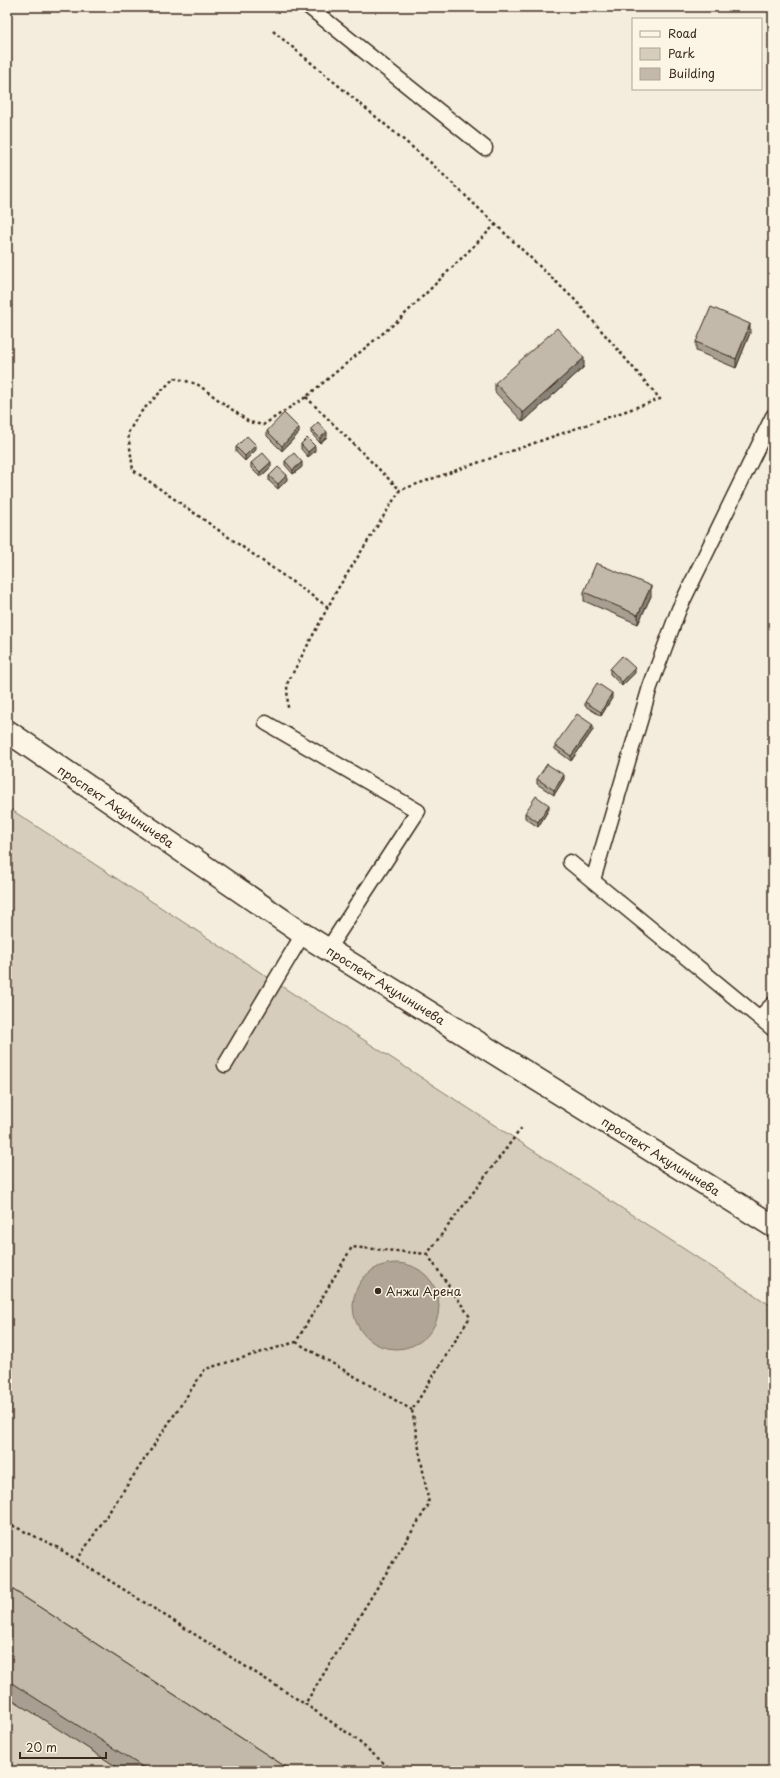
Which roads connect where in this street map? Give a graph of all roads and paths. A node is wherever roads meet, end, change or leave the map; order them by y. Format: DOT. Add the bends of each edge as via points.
graph roads {
  1 [pos="309,7"];
  2 [pos="273,31"];
  3 [pos="485,148"];
  4 [pos="496,224"];
  5 [pos="306,397"];
  6 [pos="773,416"];
  7 [pos="400,490"];
  8 [pos="328,607"];
  9 [pos="266,724"];
  10 [pos="7,731"];
  11 [pos="289,737"];
  12 [pos="570,862"];
  13 [pos="594,880"];
  14 [pos="303,934"];
  15 [pos="328,949"];
  16 [pos="773,1004"];
  17 [pos="760,1017"];
  18 [pos="773,1029"];
  19 [pos="225,1065"];
  20 [pos="523,1126"];
  21 [pos="773,1226"];
  22 [pos="426,1254"];
  23 [pos="296,1342"];
  24 [pos="412,1410"];
  25 [pos="7,1523"];
  26 [pos="78,1560"];
  27 [pos="305,1704"];
  28 [pos="393,1771"];
  1 -- 3 [label="lane"];
  2 -- 4 [label="path" via="430,162"];
  4 -- 5 [label="path" via="400,319"];
  4 -- 7 [label="path" via="576,301 660,399"];
  5 -- 7 [label="path"];
  5 -- 8 [label="path" via="263,425 249,422 197,384 174,378 139,414 128,433 133,470"];
  6 -- 13 [label="lane" via="679,609 650,687"];
  7 -- 8 [label="path"];
  8 -- 11 [label="path" via="286,684"];
  9 -- 11 [label="lane"];
  10 -- 14 [label="main road, проспект Акулиничева"];
  11 -- 15 [label="lane" via="418,811"];
  12 -- 13 [label="lane"];
  13 -- 17 [label="lane"];
  14 -- 15 [label="main road, проспект Акулиничева"];
  14 -- 19 [label="lane"];
  15 -- 21 [label="main road, проспект Акулиничева"];
  16 -- 17 [label="lane"];
  17 -- 18 [label="lane"];
  20 -- 22 [label="path"];
  22 -- 23 [label="path" via="352,1248"];
  22 -- 24 [label="path" via="470,1317"];
  23 -- 24 [label="path"];
  23 -- 26 [label="path" via="205,1369"];
  24 -- 27 [label="path" via="429,1504"];
  25 -- 26 [label="path"];
  26 -- 27 [label="path"];
  27 -- 28 [label="path" via="352,1736"];
}
